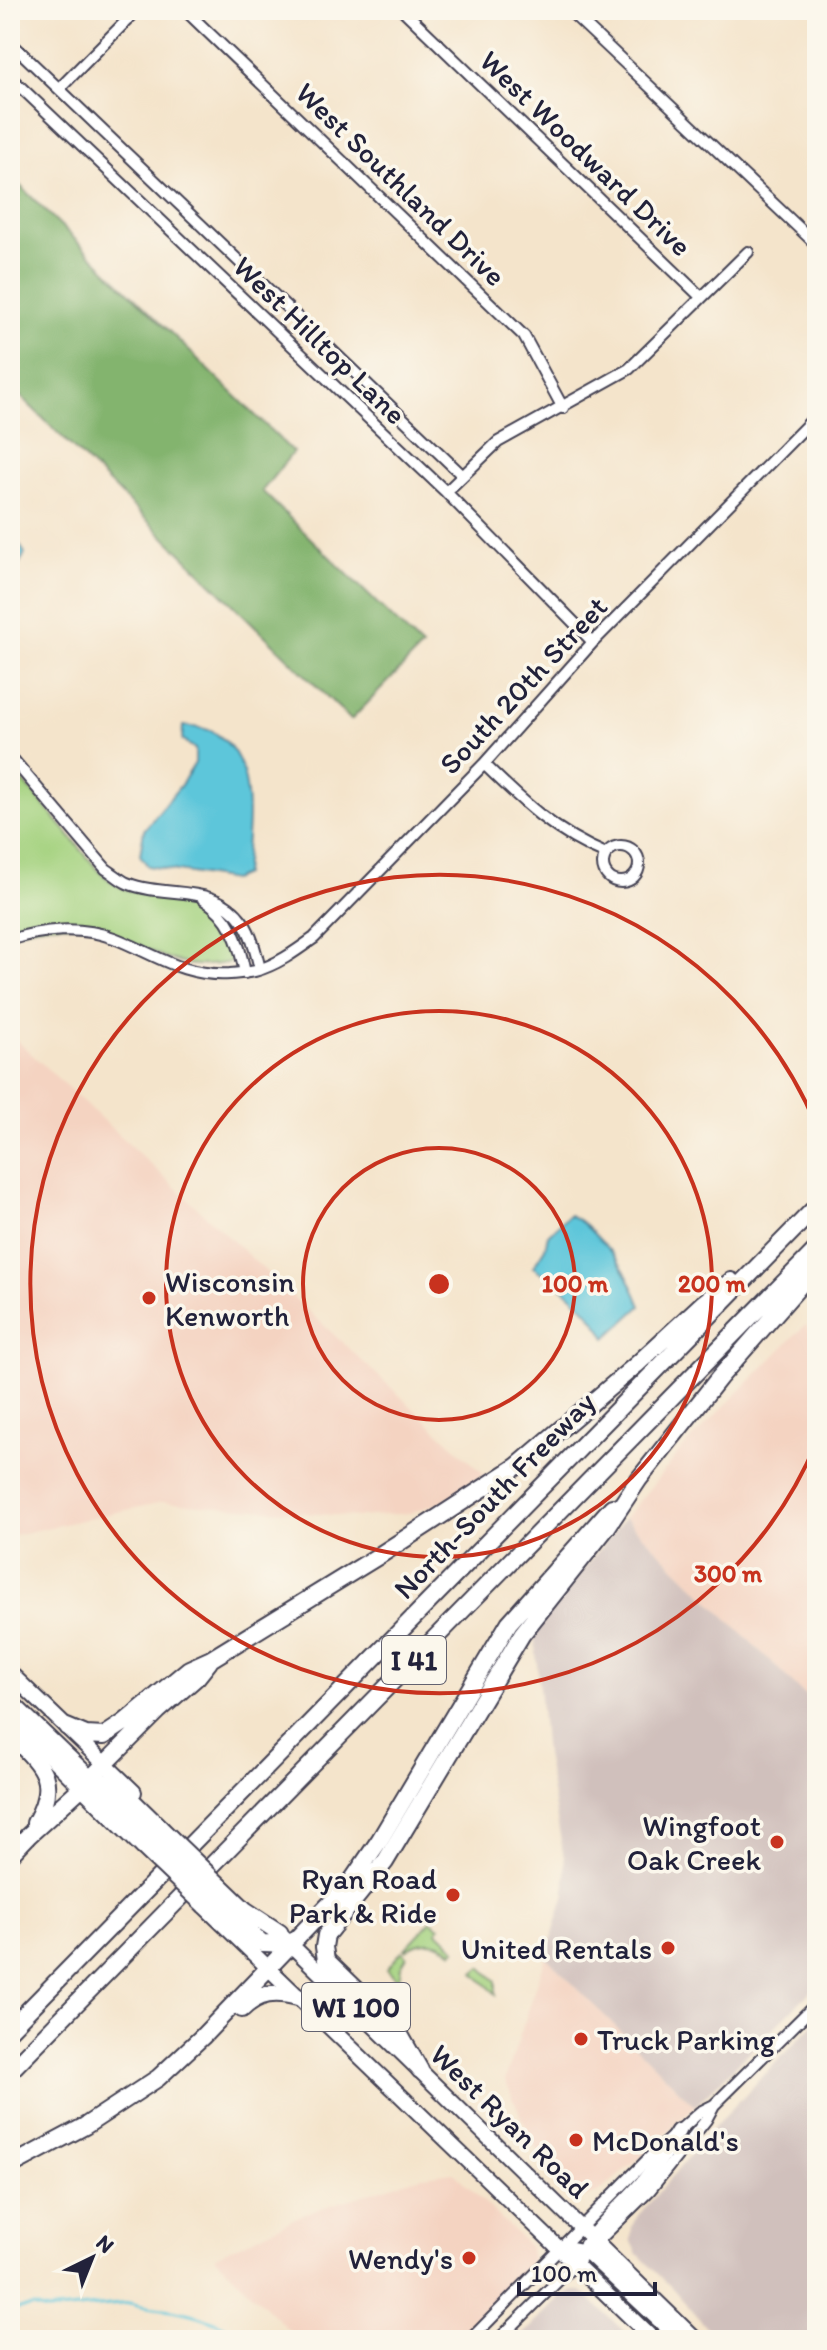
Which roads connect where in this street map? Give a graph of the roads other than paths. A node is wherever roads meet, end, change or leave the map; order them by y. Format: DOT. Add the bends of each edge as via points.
graph roads {
  1 [pos="137,10"];
  2 [pos="185,10"];
  3 [pos="403,10"];
  4 [pos="569,10"];
  5 [pos="10,42"];
  6 [pos="10,77"];
  7 [pos="60,88"];
  8 [pos="817,245"];
  9 [pos="748,252"];
  10 [pos="701,297"];
  11 [pos="563,408"];
  12 [pos="817,415"];
  13 [pos="462,475"];
  14 [pos="446,492"];
  15 [pos="593,642"];
  16 [pos="10,756"];
  17 [pos="484,764"];
  18 [pos="606,854"];
  19 [pos="10,940"];
  20 [pos="252,971"];
  21 [pos="817,1206"];
  22 [pos="783,1241"];
  23 [pos="817,1249"];
  24 [pos="817,1266"];
  25 [pos="639,1479"];
  26 [pos="211,1659"];
  27 [pos="10,1675"];
  28 [pos="10,1702"];
  29 [pos="10,1717"];
  30 [pos="67,1727"];
  31 [pos="10,1734"];
  32 [pos="105,1764"];
  33 [pos="89,1783"];
  34 [pos="29,1835"];
  35 [pos="156,1835"];
  36 [pos="10,1855"];
  37 [pos="215,1892"];
  38 [pos="286,1939"];
  39 [pos="268,1968"];
  40 [pos="298,1997"];
  41 [pos="817,2003"];
  42 [pos="10,2029"];
  43 [pos="420,2070"];
  44 [pos="10,2071"];
  45 [pos="158,2078"];
  46 [pos="714,2105"];
  47 [pos="678,2131"];
  48 [pos="10,2166"];
  49 [pos="586,2245"];
  50 [pos="560,2247"];
  51 [pos="470,2340"];
  52 [pos="498,2340"];
  53 [pos="654,2340"];
  54 [pos="680,2340"];
  55 [pos="696,2340"];
  1 -- 7 [label="street"];
  2 -- 11 [label="street, West Southland Drive" via="524,336"];
  3 -- 10 [label="street, West Woodward Drive"];
  4 -- 8 [label="street"];
  5 -- 7 [label="street, West Hilltop Lane"];
  6 -- 14 [label="street, West Hilltop Lane"];
  7 -- 13 [label="street, West Hilltop Lane"];
  9 -- 10 [label="street"];
  10 -- 11 [label="street" via="629,369"];
  11 -- 13 [label="street" via="498,442"];
  12 -- 15 [label="street, South 20th Street"];
  13 -- 14 [label="street"];
  14 -- 15 [label="street, West Hilltop Lane"];
  15 -- 17 [label="street, South 20th Street"];
  16 -- 20 [label="street" via="106,869 125,882 210,896 228,905 244,922 253,944"];
  17 -- 18 [label="street" via="539,816"];
  17 -- 20 [label="street, South 20th Street" via="314,938"];
  19 -- 20 [label="street" via="43,932 81,932 114,939 191,971"];
  21 -- 22 [label="highway, North-South Freeway / I 41"];
  22 -- 26 [label="highway" via="702,1304 516,1467"];
  22 -- 42 [label="highway, North-South Freeway / I 41"];
  23 -- 44 [label="highway, North-South Freeway / I 41"];
  24 -- 25 [label="highway"];
  25 -- 38 [label="highway" via="509,1623 351,1882"];
  25 -- 43 [label="highway" via="522,1634 385,1862 326,1935 326,1960 396,2028"];
  26 -- 30 [label="highway" via="189,1669 104,1736"];
  26 -- 32 [label="highway"];
  27 -- 30 [label="main road, West Ryan Road / WI 100"];
  28 -- 33 [label="highway"];
  29 -- 33 [label="main road, West Ryan Road / WI 100"];
  30 -- 32 [label="main road, West Ryan Road / WI 100"];
  31 -- 34 [label="highway" via="38,1763 48,1788"];
  32 -- 33 [label="highway"];
  32 -- 35 [label="main road, West Ryan Road / WI 100"];
  33 -- 34 [label="highway"];
  33 -- 35 [label="main road, West Ryan Road / WI 100"];
  33 -- 35 [label="highway" via="118,1787"];
  34 -- 36 [label="highway"];
  35 -- 37 [label="highway, bridge"];
  35 -- 37 [label="main road, West Ryan Road / WI 100, bridge"];
  37 -- 38 [label="highway"];
  37 -- 39 [label="main road, West Ryan Road / WI 100"];
  38 -- 39 [label="highway"];
  38 -- 43 [label="main road, West Ryan Road / WI 100"];
  39 -- 40 [label="main road, West Ryan Road / WI 100"];
  39 -- 45 [label="highway"];
  40 -- 45 [label="highway" via="270,1992 257,1996 183,2065"];
  40 -- 50 [label="main road, West Ryan Road / WI 100"];
  41 -- 46 [label="street"];
  43 -- 49 [label="main road, West Ryan Road / WI 100"];
  45 -- 48 [label="highway"];
  46 -- 47 [label="street"];
  46 -- 49 [label="street" via="657,2182"];
  47 -- 49 [label="main road" via="662,2158"];
  49 -- 50 [label="main road, West Ryan Road / WI 100"];
  49 -- 50 [label="street"];
  49 -- 52 [label="street"];
  49 -- 53 [label="main road, West Ryan Road / WI 100"];
  49 -- 54 [label="main road"];
  49 -- 55 [label="main road, West Ryan Road / WI 100"];
  50 -- 51 [label="street"];
}
